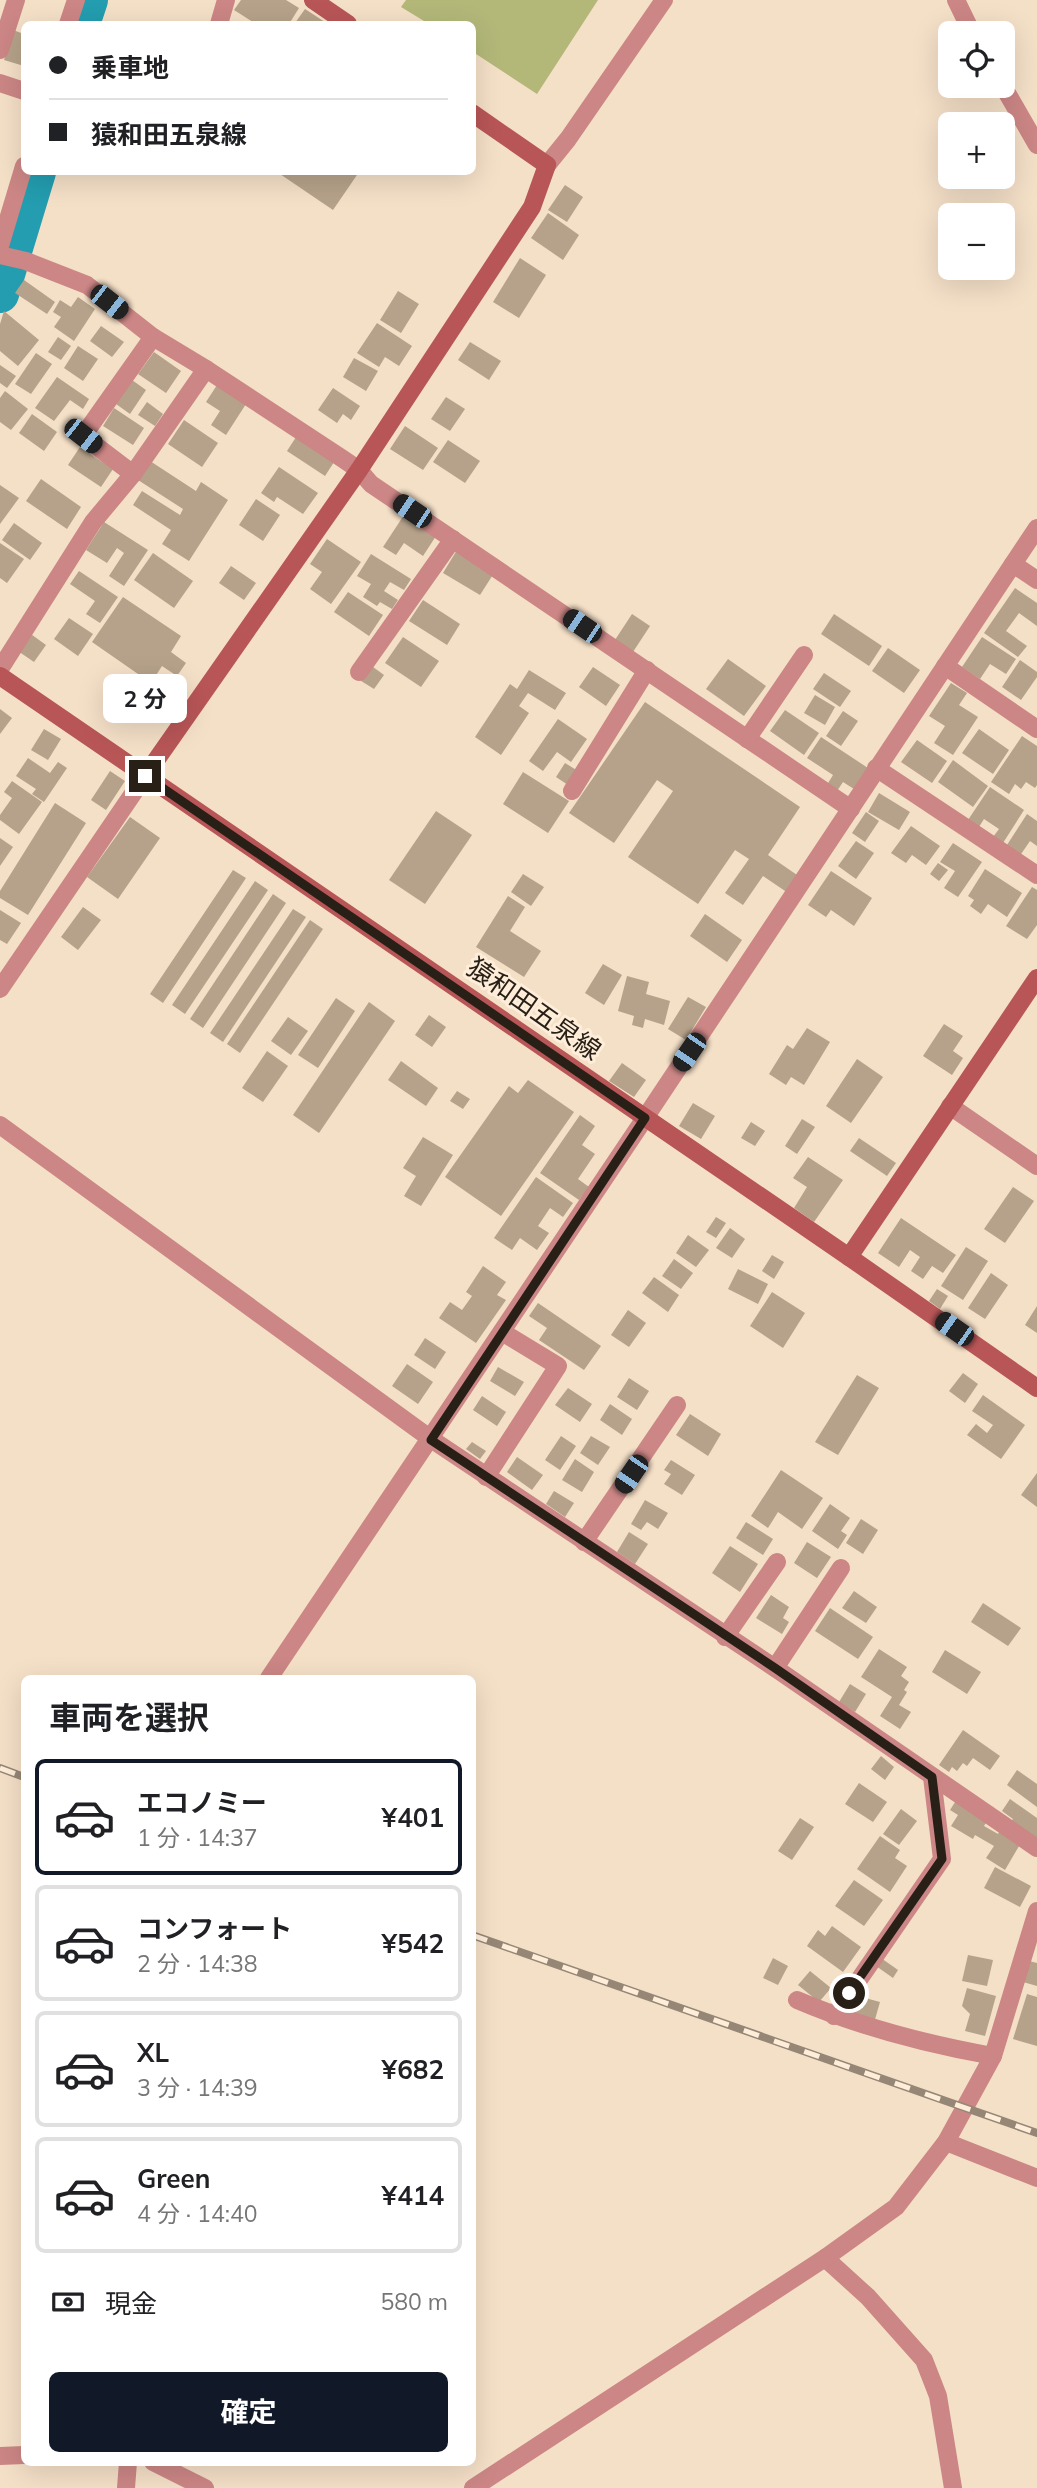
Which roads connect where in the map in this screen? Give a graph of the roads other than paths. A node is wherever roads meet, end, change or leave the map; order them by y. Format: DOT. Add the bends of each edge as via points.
graph roads {
  1 [pos="16,0"];
  2 [pos="76,0"];
  3 [pos="226,0"];
  4 [pos="313,0"];
  5 [pos="663,0"];
  6 [pos="956,0"];
  7 [pos="69,21"];
  8 [pos="220,21"];
  9 [pos="343,21"];
  10 [pos="966,21"];
  11 [pos="0,50"];
  12 [pos="0,83"];
  13 [pos="21,90"];
  14 [pos="1010,98"];
  15 [pos="476,116"];
  16 [pos="1037,145"];
  17 [pos="547,165"];
  18 [pos="21,175"];
  19 [pos="0,246"];
  20 [pos="0,255"];
  21 [pos="153,337"];
  22 [pos="206,369"];
  23 [pos="359,470"];
  24 [pos="133,474"];
  25 [pos="1037,528"];
  26 [pos="453,539"];
  27 [pos="1013,564"];
  28 [pos="1037,580"];
  29 [pos="804,655"];
  30 [pos="945,666"];
  31 [pos="0,670"];
  32 [pos="647,670"];
  33 [pos="359,672"];
  34 [pos="0,676"];
  35 [pos="1037,729"];
  36 [pos="747,739"];
  37 [pos="876,768"];
  38 [pos="145,776"];
  39 [pos="572,791"];
  40 [pos="851,810"];
  41 [pos="1037,875"];
  42 [pos="1037,978"];
  43 [pos="0,989"];
  44 [pos="950,1106"];
  45 [pos="645,1118"];
  46 [pos="0,1125"];
  47 [pos="1037,1167"];
  48 [pos="849,1256"];
  49 [pos="502,1332"];
  50 [pos="1037,1388"];
  51 [pos="677,1405"];
  52 [pos="431,1440"];
  53 [pos="486,1477"];
  54 [pos="584,1542"];
  55 [pos="777,1562"];
  56 [pos="841,1568"];
  57 [pos="725,1637"];
  58 [pos="775,1668"];
  59 [pos="271,1675"];
  60 [pos="932,1777"];
  61 [pos="1037,1848"];
  62 [pos="1037,1910"];
  63 [pos="797,2000"];
  64 [pos="834,2016"];
  65 [pos="993,2056"];
  66 [pos="946,2142"];
  67 [pos="1037,2178"];
  68 [pos="825,2258"];
  69 [pos="21,2455"];
  70 [pos="0,2456"];
  71 [pos="128,2466"];
  72 [pos="161,2466"];
  73 [pos="126,2488"];
  74 [pos="205,2488"];
  75 [pos="472,2488"];
  76 [pos="953,2488"];
  1 -- 11 [label="street"];
  2 -- 7 [label="street"];
  3 -- 8 [label="street"];
  4 -- 9 [label="main road"];
  5 -- 17 [label="street"];
  6 -- 10 [label="street"];
  12 -- 13 [label="street"];
  14 -- 16 [label="street"];
  15 -- 17 [label="main road"];
  17 -- 23 [label="main road" via="532,207"];
  18 -- 19 [label="street"];
  20 -- 21 [label="street" via="87,285"];
  21 -- 22 [label="street"];
  21 -- 24 [label="street" via="83,436"];
  22 -- 23 [label="street"];
  22 -- 24 [label="street"];
  23 -- 26 [label="street" via="370,484"];
  23 -- 38 [label="main road"];
  24 -- 31 [label="street" via="93,522"];
  25 -- 27 [label="street"];
  26 -- 32 [label="street"];
  26 -- 33 [label="street"];
  27 -- 28 [label="street"];
  27 -- 30 [label="street"];
  29 -- 36 [label="street"];
  30 -- 35 [label="street"];
  30 -- 37 [label="street"];
  32 -- 36 [label="street"];
  32 -- 39 [label="street"];
  34 -- 38 [label="main road, 猿和田五泉線"];
  36 -- 40 [label="street"];
  37 -- 40 [label="street"];
  37 -- 41 [label="street"];
  38 -- 43 [label="street"];
  38 -- 45 [label="main road, 猿和田五泉線"];
  40 -- 45 [label="street"];
  42 -- 44 [label="main road"];
  44 -- 47 [label="street"];
  44 -- 48 [label="main road"];
  45 -- 48 [label="main road, 猿和田五泉線"];
  45 -- 49 [label="street"];
  46 -- 52 [label="street"];
  48 -- 50 [label="main road, 猿和田五泉線"];
  49 -- 52 [label="street"];
  49 -- 53 [label="street" via="558,1366"];
  51 -- 54 [label="street"];
  52 -- 53 [label="street"];
  52 -- 59 [label="street"];
  53 -- 54 [label="street"];
  54 -- 57 [label="street"];
  55 -- 57 [label="street"];
  56 -- 58 [label="street"];
  57 -- 58 [label="street"];
  58 -- 60 [label="street"];
  60 -- 61 [label="street"];
  60 -- 64 [label="street" via="942,1859"];
  62 -- 65 [label="street"];
  63 -- 64 [label="street"];
  64 -- 65 [label="street"];
  65 -- 66 [label="street"];
  66 -- 67 [label="street"];
  66 -- 68 [label="street" via="896,2207"];
  68 -- 75 [label="street"];
  68 -- 76 [label="street" via="924,2360 938,2396"];
  69 -- 70 [label="street"];
  71 -- 73 [label="street"];
  72 -- 74 [label="street"];
}
